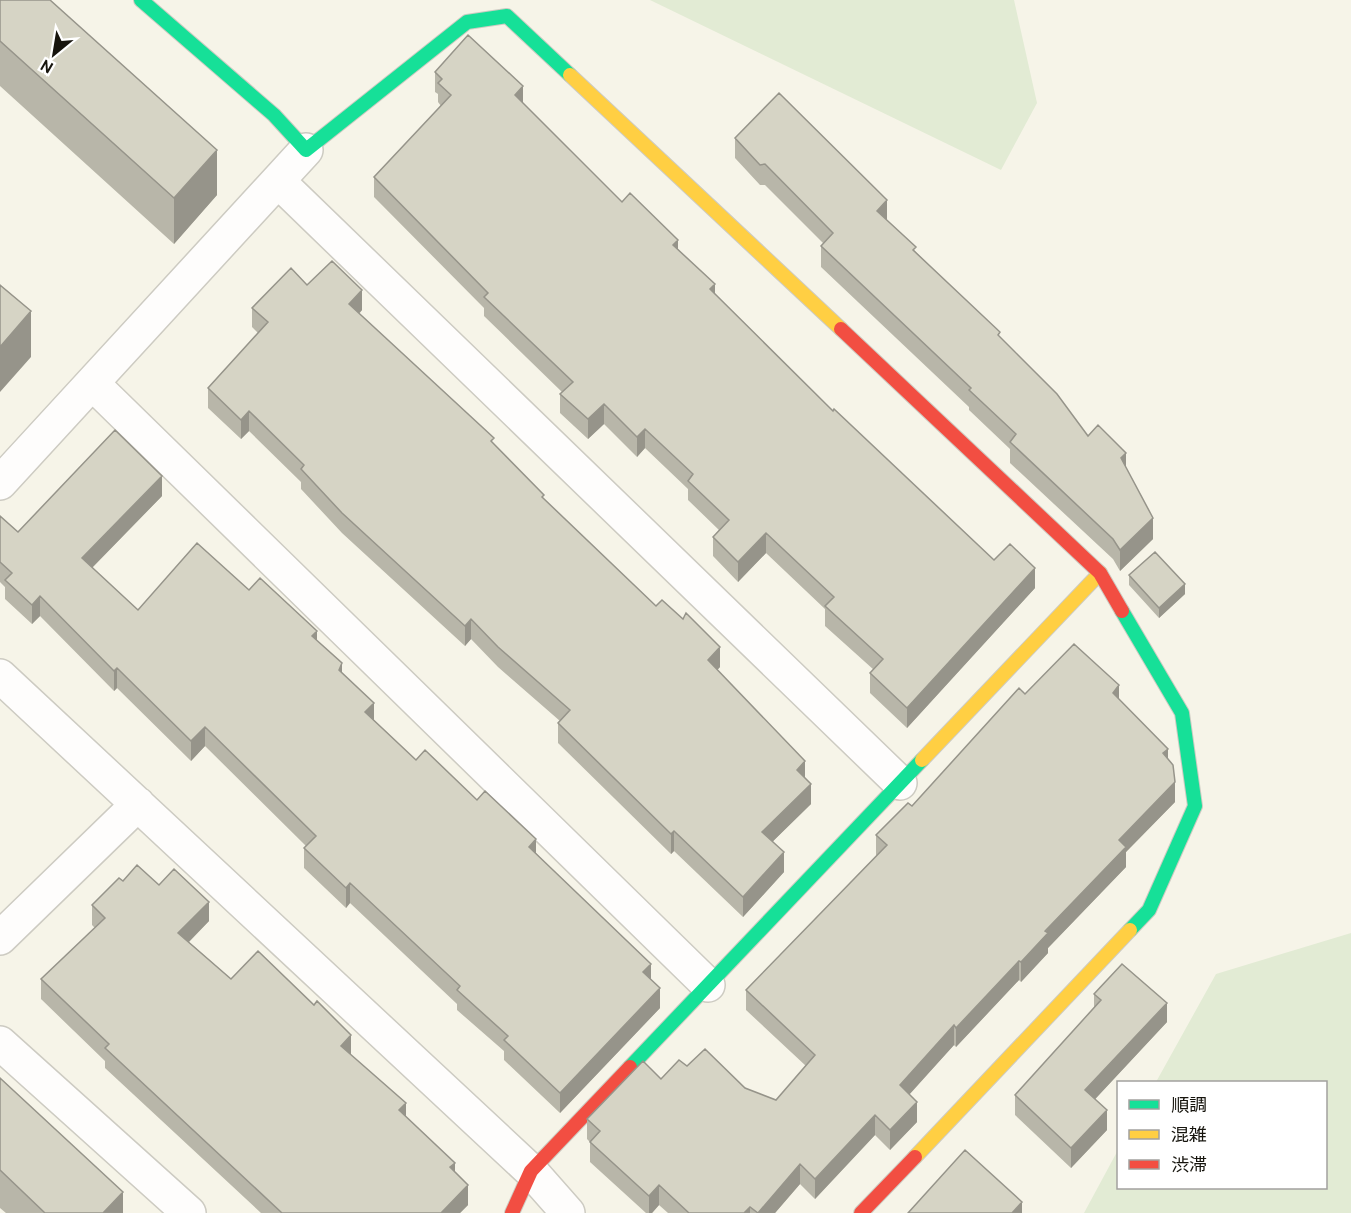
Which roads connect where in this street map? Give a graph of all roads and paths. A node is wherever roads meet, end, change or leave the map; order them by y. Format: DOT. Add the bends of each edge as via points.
graph roads {
  1 [pos="141,0"];
  2 [pos="306,150"];
  3 [pos="278,181"];
  4 [pos="92,383"];
  5 [pos="0,483"];
  6 [pos="1100,573"];
  7 [pos="0,676"];
  8 [pos="900,783"];
  9 [pos="138,804"];
  10 [pos="0,938"];
  11 [pos="708,985"];
  12 [pos="0,1043"];
  13 [pos="531,1171"];
  14 [pos="189,1213"];
  15 [pos="512,1213"];
  16 [pos="568,1213"];
  17 [pos="861,1213"];
  1 -- 2 [label="street" via="274,115"];
  2 -- 3 [label="street"];
  2 -- 6 [label="street" via="467,22 507,16"];
  3 -- 4 [label="street"];
  3 -- 8 [label="street"];
  4 -- 5 [label="street"];
  4 -- 11 [label="street"];
  6 -- 8 [label="street"];
  6 -- 17 [label="street" via="1182,713 1195,806 1149,910"];
  7 -- 9 [label="street"];
  8 -- 11 [label="street"];
  9 -- 10 [label="street"];
  9 -- 13 [label="street"];
  11 -- 13 [label="street"];
  12 -- 14 [label="street"];
  13 -- 15 [label="street"];
  13 -- 16 [label="street"];
}
